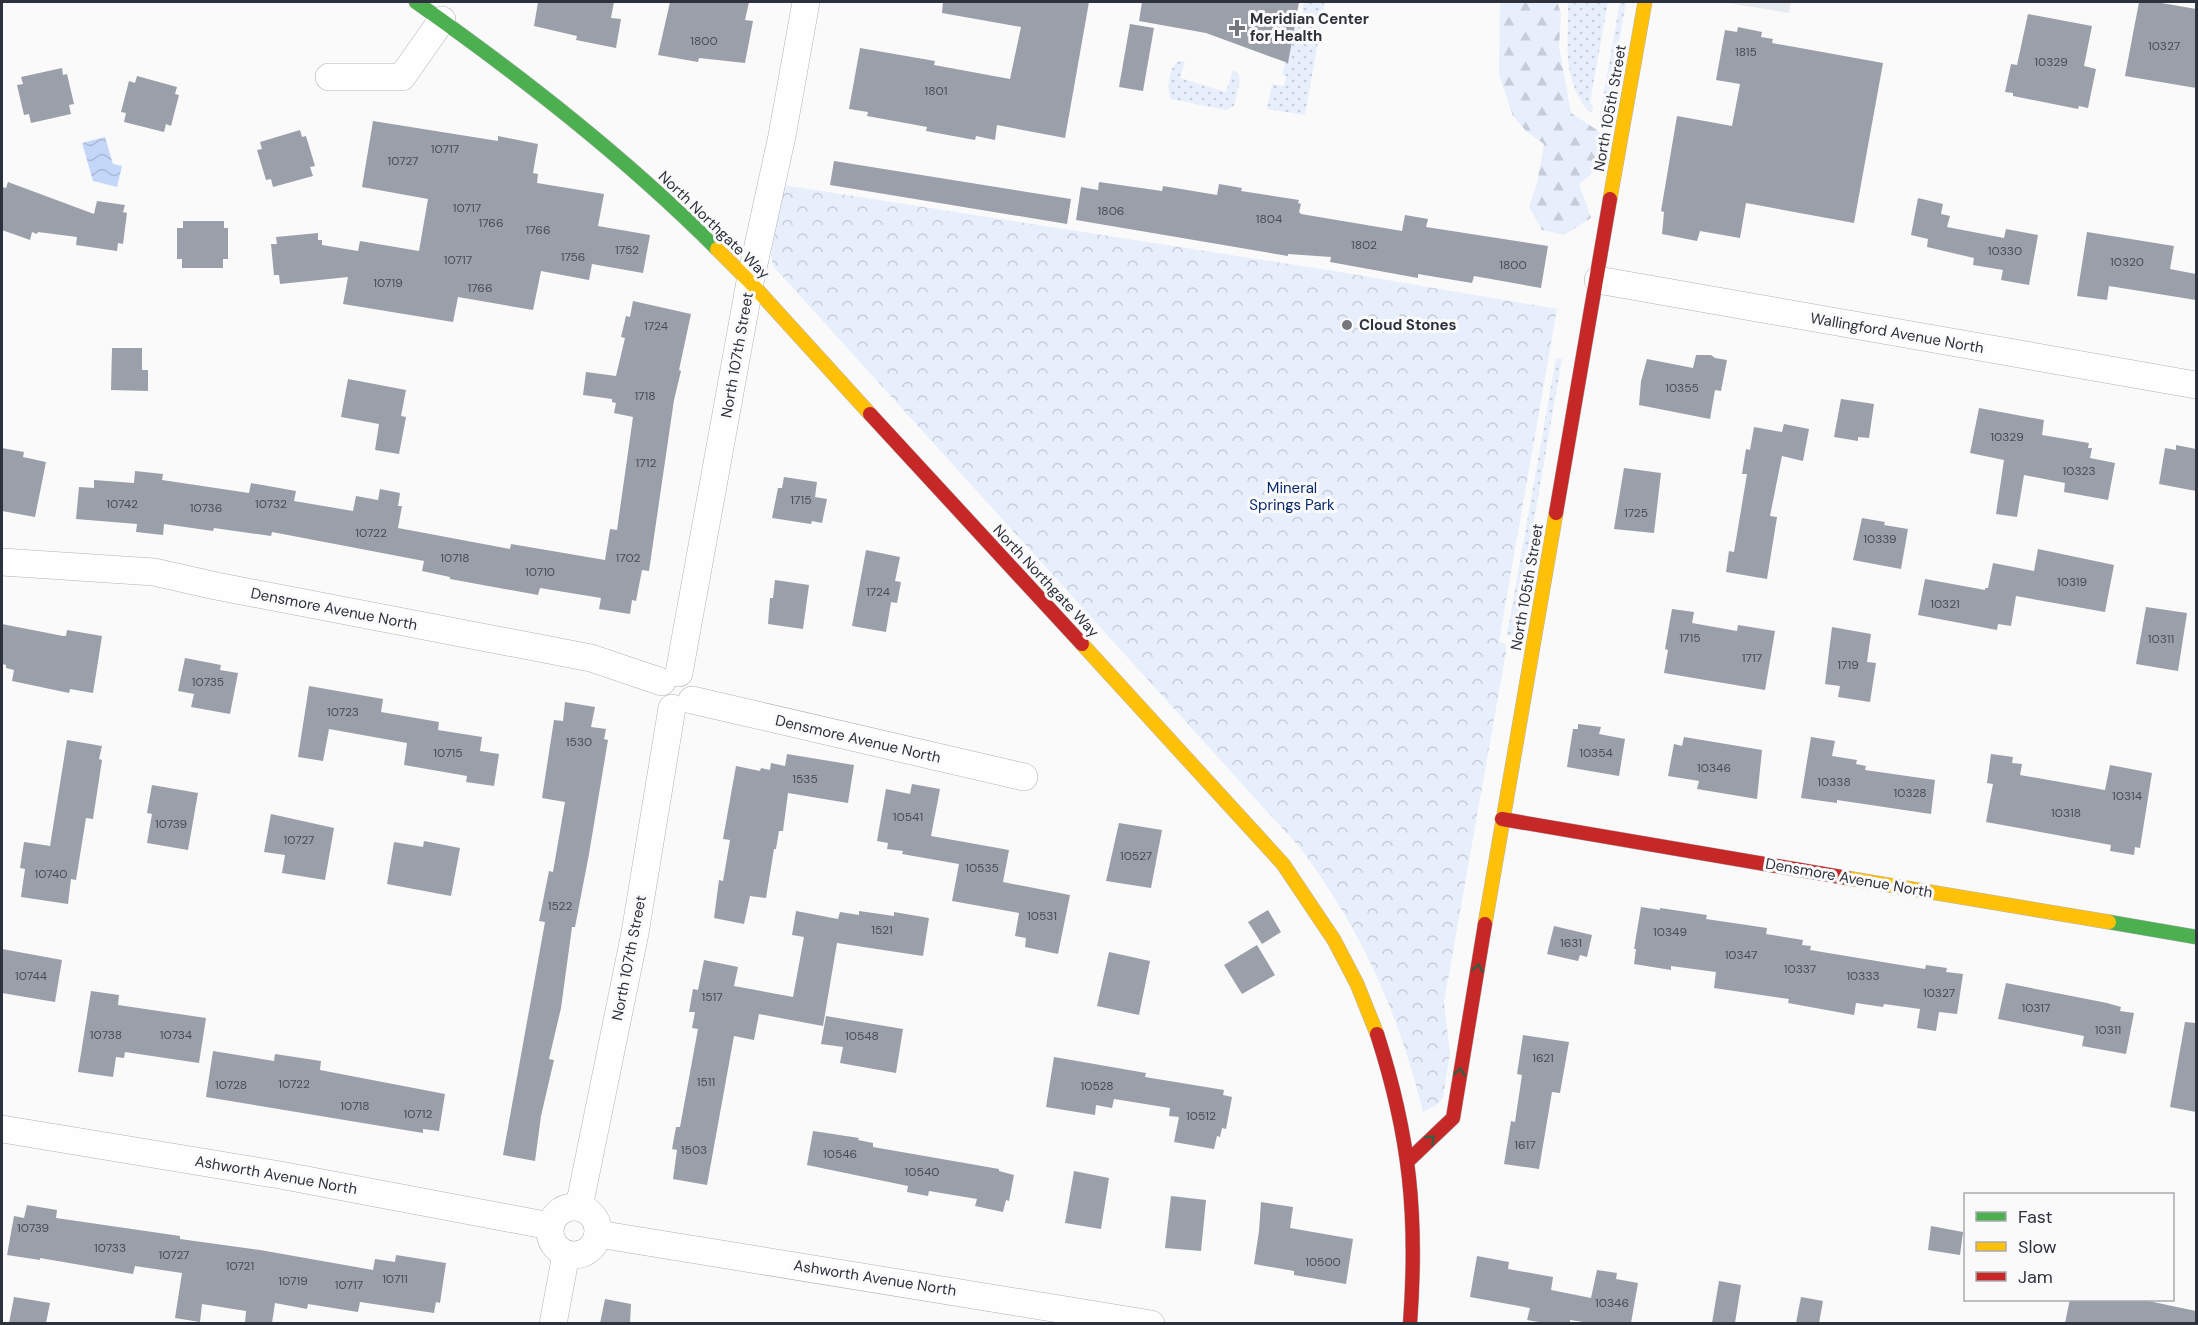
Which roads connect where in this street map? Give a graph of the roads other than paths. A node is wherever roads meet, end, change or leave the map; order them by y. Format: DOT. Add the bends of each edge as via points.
graph roads {
  1 [pos="416,2"];
  2 [pos="806,2"];
  3 [pos="1645,2"];
  4 [pos="442,20"];
  5 [pos="329,77"];
  6 [pos="1598,280"];
  7 [pos="750,282"];
  8 [pos="2196,385"];
  9 [pos="2,562"];
  10 [pos="670,677"];
  11 [pos="682,704"];
  12 [pos="1024,777"];
  13 [pos="1503,819"];
  14 [pos="2196,937"];
  15 [pos="2,1129"];
  16 [pos="1408,1161"];
  17 [pos="579,1207"];
  18 [pos="550,1226"];
  19 [pos="598,1234"];
  20 [pos="566,1254"];
  21 [pos="553,1323"];
  22 [pos="1151,1323"];
  23 [pos="1410,1323"];
  1 -- 4 [label="street, North Northgate Way"];
  2 -- 7 [label="street, North 107th Street"];
  3 -- 6 [label="street, North 105th Street"];
  4 -- 5 [label="street" via="402,77"];
  4 -- 7 [label="street, North Northgate Way" via="640,177"];
  6 -- 8 [label="street, Wallingford Avenue North"];
  6 -- 13 [label="street, North 105th Street"];
  7 -- 10 [label="street, North 107th Street"];
  7 -- 16 [label="street, North Northgate Way" via="1283,864 1335,941 1369,1015 1389,1070"];
  9 -- 10 [label="street, Densmore Avenue North" via="154,572"];
  10 -- 11 [label="street" via="659,689 661,700"];
  11 -- 12 [label="street, Densmore Avenue North"];
  11 -- 17 [label="street, North 107th Street"];
  13 -- 14 [label="street, Densmore Avenue North"];
  16 -- 13 [label="street, North 105th Street, one-way" via="1453,1118"];
  15 -- 18 [label="street, Ashworth Avenue North" via="280,1175"];
  16 -- 23 [label="street, North Northgate Way" via="1415,1256"];
  17 -- 18 [label="street" via="560,1210"];
  17 -- 19 [label="street" via="594,1217"];
  18 -- 20 [label="street" via="553,1244"];
  19 -- 20 [label="street" via="590,1249"];
  19 -- 22 [label="street, Ashworth Avenue North"];
  20 -- 21 [label="street"];
}
